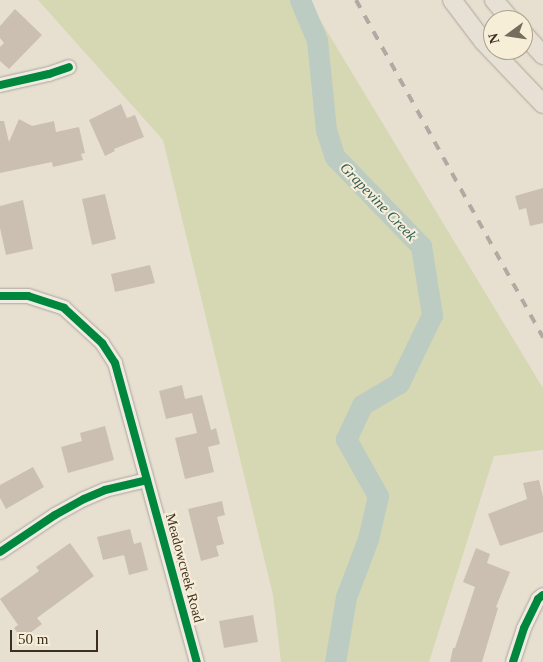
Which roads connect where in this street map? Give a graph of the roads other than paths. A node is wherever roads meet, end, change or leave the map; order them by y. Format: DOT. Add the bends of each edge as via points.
graph roads {
  1 [pos="452,0"];
  2 [pos="494,0"];
  3 [pos="502,10"];
  4 [pos="533,44"];
  5 [pos="543,55"];
  6 [pos="69,67"];
  7 [pos="0,84"];
  8 [pos="543,104"];
  9 [pos="0,296"];
  10 [pos="147,480"];
  11 [pos="0,552"];
  12 [pos="543,595"];
  13 [pos="197,662"];
  14 [pos="513,662"];
  1 -- 8 [label="main road" via="483,41"];
  2 -- 3 [label="main road"];
  4 -- 5 [label="main road"];
  6 -- 7 [label="street"];
  9 -- 10 [label="street, Meadowcreek Road" via="28,296 64,308 102,344 115,363"];
  10 -- 11 [label="street" via="105,490 84,499"];
  10 -- 13 [label="street, Meadowcreek Road"];
  12 -- 14 [label="street" via="524,628"];
}
